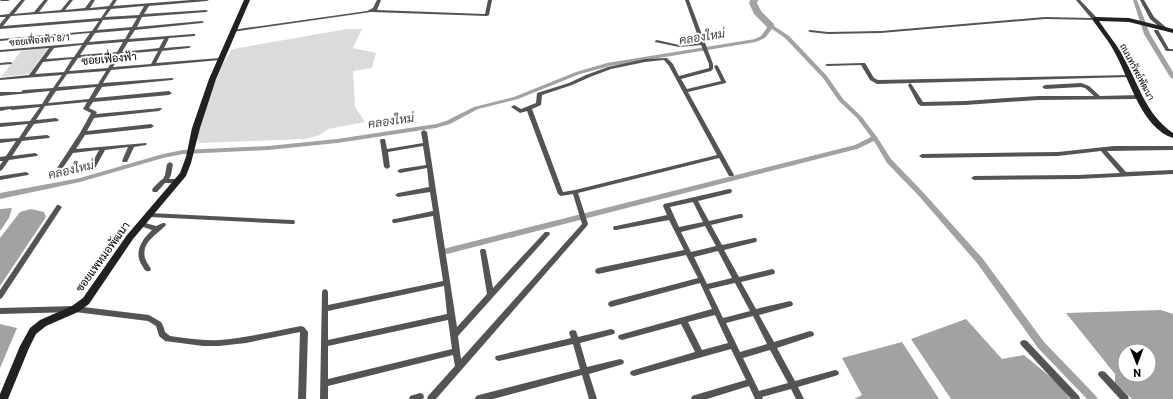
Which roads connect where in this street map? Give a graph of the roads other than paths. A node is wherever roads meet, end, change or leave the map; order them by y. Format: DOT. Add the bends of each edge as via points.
graph roads {
  1 [pos="1,0"];
  2 [pos="8,0"];
  3 [pos="23,0"];
  4 [pos="46,0"];
  5 [pos="71,0"];
  6 [pos="94,0"];
  7 [pos="115,0"];
  8 [pos="139,0"];
  9 [pos="203,0"];
  10 [pos="207,0"];
  11 [pos="247,0"];
  12 [pos="380,0"];
  13 [pos="490,0"];
  14 [pos="687,0"];
  15 [pos="1078,0"];
  16 [pos="1142,0"];
  17 [pos="181,1"];
  18 [pos="159,2"];
  19 [pos="147,5"];
  20 [pos="136,6"];
  21 [pos="110,8"];
  22 [pos="87,10"];
  23 [pos="62,11"];
  24 [pos="206,11"];
  25 [pos="372,12"];
  26 [pos="35,14"];
  27 [pos="0,16"];
  28 [pos="10,16"];
  29 [pos="140,16"];
  30 [pos="101,19"];
  31 [pos="1095,19"];
  32 [pos="202,22"];
  33 [pos="0,28"];
  34 [pos="133,29"];
  35 [pos="1155,29"];
  36 [pos="1165,29"];
  37 [pos="810,30"];
  38 [pos="232,31"];
  39 [pos="1173,31"];
  40 [pos="92,32"];
  41 [pos="193,35"];
  42 [pos="167,37"];
  43 [pos="0,40"];
  44 [pos="126,41"];
  45 [pos="657,41"];
  46 [pos="83,44"];
  47 [pos="704,46"];
  48 [pos="52,47"];
  49 [pos="189,48"];
  50 [pos="161,50"];
  51 [pos="1173,50"];
  52 [pos="0,51"];
  53 [pos="118,53"];
  54 [pos="74,58"];
  55 [pos="220,59"];
  56 [pos="42,61"];
  57 [pos="10,63"];
  58 [pos="0,64"];
  59 [pos="152,65"];
  60 [pos="827,65"];
  61 [pos="716,66"];
  62 [pos="110,69"];
  63 [pos="64,74"];
  64 [pos="31,76"];
  65 [pos="1129,76"];
  66 [pos="678,78"];
  67 [pos="0,79"];
  68 [pos="172,79"];
  69 [pos="100,85"];
  70 [pos="910,85"];
  71 [pos="1046,87"];
  72 [pos="54,90"];
  73 [pos="685,91"];
  74 [pos="169,93"];
  75 [pos="0,94"];
  76 [pos="1098,97"];
  77 [pos="1139,97"];
  78 [pos="91,101"];
  79 [pos="43,105"];
  80 [pos="514,107"];
  81 [pos="0,109"];
  82 [pos="159,109"];
  83 [pos="529,109"];
  84 [pos="92,116"];
  85 [pos="56,120"];
  86 [pos="32,122"];
  87 [pos="0,125"];
  88 [pos="151,126"];
  89 [pos="424,132"];
  90 [pos="83,133"];
  91 [pos="1173,136"];
  92 [pos="47,137"];
  93 [pos="20,139"];
  94 [pos="383,140"];
  95 [pos="0,141"];
  96 [pos="144,144"];
  97 [pos="426,144"];
  98 [pos="132,145"];
  99 [pos="103,148"];
  100 [pos="1173,148"];
  101 [pos="1103,150"];
  102 [pos="71,151"];
  103 [pos="385,151"];
  104 [pos="35,155"];
  105 [pos="721,156"];
  106 [pos="922,156"];
  107 [pos="7,158"];
  108 [pos="0,159"];
  109 [pos="124,161"];
  110 [pos="170,164"];
  111 [pos="429,166"];
  112 [pos="387,167"];
  113 [pos="0,168"];
  114 [pos="60,168"];
  115 [pos="92,169"];
  116 [pos="400,171"];
  117 [pos="1173,172"];
  118 [pos="26,174"];
  119 [pos="1125,174"];
  120 [pos="731,175"];
  121 [pos="0,178"];
  122 [pos="974,178"];
  123 [pos="165,180"];
  124 [pos="178,181"];
  125 [pos="432,189"];
  126 [pos="155,190"];
  127 [pos="728,191"];
  128 [pos="575,192"];
  129 [pos="398,194"];
  130 [pos="694,199"];
  131 [pos="58,207"];
  132 [pos="436,213"];
  133 [pos="150,215"];
  134 [pos="740,216"];
  135 [pos="671,217"];
  136 [pos="395,221"];
  137 [pos="292,222"];
  138 [pos="706,224"];
  139 [pos="141,225"];
  140 [pos="616,228"];
  141 [pos="678,230"];
  142 [pos="547,234"];
  143 [pos="754,240"];
  144 [pos="720,248"];
  145 [pos="483,251"];
  146 [pos="689,253"];
  147 [pos="148,269"];
  148 [pos="598,271"];
  149 [pos="772,272"];
  150 [pos="737,280"];
  151 [pos="446,283"];
  152 [pos="703,284"];
  153 [pos="325,292"];
  154 [pos="491,295"];
  155 [pos="0,296"];
  156 [pos="611,304"];
  157 [pos="790,304"];
  158 [pos="75,309"];
  159 [pos="325,309"];
  160 [pos="0,311"];
  161 [pos="717,311"];
  162 [pos="754,313"];
  163 [pos="451,316"];
  164 [pos="684,320"];
  165 [pos="722,321"];
  166 [pos="611,332"];
  167 [pos="810,334"];
  168 [pos="454,335"];
  169 [pos="574,336"];
  170 [pos="622,337"];
  171 [pos="1024,343"];
  172 [pos="324,344"];
  173 [pos="733,345"];
  174 [pos="772,346"];
  175 [pos="456,351"];
  176 [pos="700,354"];
  177 [pos="739,356"];
  178 [pos="499,358"];
  179 [pos="620,362"];
  180 [pos="458,368"];
  181 [pos="584,371"];
  182 [pos="634,373"];
  183 [pos="835,374"];
  184 [pos="1102,374"];
  185 [pos="751,382"];
  186 [pos="324,383"];
  187 [pos="793,385"];
  188 [pos="758,397"];
  189 [pos="3,399"];
  190 [pos="302,399"];
  191 [pos="324,399"];
  192 [pos="431,399"];
  193 [pos="478,399"];
  194 [pos="593,399"];
  195 [pos="695,399"];
  196 [pos="800,399"];
  197 [pos="1076,399"];
  198 [pos="1125,399"];
  1 -- 2 [label="street"];
  3 -- 28 [label="street"];
  4 -- 26 [label="street"];
  5 -- 23 [label="street"];
  6 -- 22 [label="street"];
  7 -- 21 [label="street"];
  8 -- 20 [label="street"];
  9 -- 10 [label="street"];
  9 -- 17 [label="street"];
  11 -- 38 [label="street, ซอยแพหมอพัฒนา"];
  12 -- 25 [label="street"];
  13 -- 25 [label="street" via="487,15"];
  14 -- 47 [label="street"];
  15 -- 31 [label="street"];
  16 -- 36 [label="street" via="1152,18"];
  17 -- 18 [label="street"];
  18 -- 19 [label="street"];
  19 -- 20 [label="street"];
  19 -- 29 [label="street"];
  20 -- 21 [label="street"];
  21 -- 22 [label="street"];
  21 -- 30 [label="street"];
  22 -- 23 [label="street"];
  23 -- 26 [label="street"];
  24 -- 29 [label="street"];
  25 -- 38 [label="street"];
  26 -- 28 [label="street"];
  27 -- 28 [label="street"];
  28 -- 33 [label="street"];
  29 -- 30 [label="street"];
  29 -- 34 [label="street"];
  30 -- 33 [label="street"];
  30 -- 40 [label="street"];
  31 -- 35 [label="street" via="1133,21"];
  31 -- 37 [label="street" via="1045,18 881,32 828,33"];
  31 -- 65 [label="street, ถนนทรัพย์พัฒนา" via="1119,54"];
  32 -- 34 [label="street"];
  34 -- 40 [label="street"];
  34 -- 44 [label="street"];
  35 -- 36 [label="street"];
  35 -- 51 [label="street" via="1168,50"];
  36 -- 39 [label="street"];
  38 -- 55 [label="street, ซอยแพหมอพัฒนา"];
  40 -- 43 [label="street"];
  40 -- 46 [label="street"];
  41 -- 42 [label="street, ซอยเฟื่องฟ้า 8/1"];
  42 -- 44 [label="street, ซอยเฟื่องฟ้า 8/1"];
  42 -- 50 [label="street"];
  44 -- 46 [label="street, ซอยเฟื่องฟ้า 8/1"];
  44 -- 53 [label="street"];
  45 -- 47 [label="street" via="679,46"];
  46 -- 48 [label="street, ซอยเฟื่องฟ้า 8/1"];
  46 -- 54 [label="street"];
  47 -- 66 [label="street" via="711,69"];
  48 -- 52 [label="street, ซอยเฟื่องฟ้า 8/1"];
  48 -- 56 [label="street"];
  49 -- 50 [label="street"];
  50 -- 53 [label="street"];
  50 -- 59 [label="street"];
  53 -- 54 [label="street"];
  53 -- 62 [label="street"];
  54 -- 56 [label="street"];
  54 -- 63 [label="street"];
  55 -- 59 [label="street, ซอยเฟื่องฟ้า"];
  55 -- 124 [label="street, ซอยแพหมอพัฒนา" via="196,128 187,168"];
  56 -- 64 [label="street"];
  57 -- 58 [label="street"];
  59 -- 62 [label="street, ซอยเฟื่องฟ้า"];
  60 -- 65 [label="street" via="863,64 872,79 877,82"];
  61 -- 73 [label="street" via="724,82"];
  62 -- 63 [label="street, ซอยเฟื่องฟ้า"];
  62 -- 69 [label="street"];
  63 -- 64 [label="street, ซอยเฟื่องฟ้า"];
  63 -- 72 [label="street"];
  64 -- 67 [label="street, ซอยเฟื่องฟ้า"];
  65 -- 77 [label="street, ถนนทรัพย์พัฒนา"];
  66 -- 73 [label="street"];
  66 -- 83 [label="street" via="665,59 650,59 591,74 539,94 539,104"];
  68 -- 69 [label="street"];
  69 -- 72 [label="street"];
  69 -- 78 [label="street"];
  70 -- 76 [label="street" via="920,104"];
  71 -- 76 [label="street" via="1081,85"];
  72 -- 75 [label="street"];
  72 -- 79 [label="street"];
  73 -- 105 [label="street"];
  74 -- 78 [label="street"];
  76 -- 77 [label="street"];
  77 -- 91 [label="street, ถนนทรัพย์พัฒนา" via="1159,126"];
  78 -- 79 [label="street"];
  78 -- 84 [label="street" via="85,110 93,111"];
  79 -- 81 [label="street"];
  79 -- 86 [label="street"];
  80 -- 83 [label="street" via="520,111"];
  82 -- 84 [label="street"];
  83 -- 128 [label="street" via="561,194"];
  84 -- 90 [label="street"];
  85 -- 86 [label="street"];
  86 -- 87 [label="street"];
  86 -- 93 [label="street"];
  88 -- 90 [label="street"];
  89 -- 97 [label="street"];
  90 -- 102 [label="street"];
  92 -- 93 [label="street"];
  93 -- 95 [label="street"];
  93 -- 107 [label="street"];
  94 -- 103 [label="street"];
  96 -- 98 [label="street"];
  97 -- 103 [label="street"];
  97 -- 111 [label="street"];
  98 -- 99 [label="street"];
  98 -- 109 [label="street"];
  99 -- 102 [label="street"];
  99 -- 115 [label="street"];
  100 -- 101 [label="street"];
  101 -- 106 [label="street" via="1058,154"];
  101 -- 119 [label="street"];
  102 -- 114 [label="street"];
  103 -- 112 [label="street"];
  104 -- 107 [label="street"];
  105 -- 120 [label="street"];
  105 -- 128 [label="street"];
  107 -- 108 [label="street"];
  107 -- 113 [label="street"];
  110 -- 123 [label="street"];
  111 -- 116 [label="street"];
  111 -- 125 [label="street"];
  117 -- 119 [label="street"];
  118 -- 121 [label="street"];
  119 -- 122 [label="street"];
  123 -- 124 [label="street"];
  123 -- 126 [label="street" via="160,182"];
  124 -- 133 [label="street, ซอยแพหมอพัฒนา"];
  125 -- 129 [label="street"];
  125 -- 132 [label="street"];
  127 -- 130 [label="street"];
  128 -- 180 [label="street" via="585,224"];
  130 -- 135 [label="street" via="666,206"];
  130 -- 138 [label="street"];
  131 -- 155 [label="street"];
  132 -- 136 [label="street"];
  132 -- 151 [label="street"];
  133 -- 137 [label="street"];
  133 -- 139 [label="street, ซอยแพหมอพัฒนา"];
  134 -- 138 [label="street"];
  135 -- 140 [label="street"];
  135 -- 141 [label="street"];
  138 -- 141 [label="street"];
  138 -- 144 [label="street"];
  139 -- 147 [label="street" via="160,227 151,234 141,254 142,261"];
  139 -- 158 [label="street, ซอยแพหมอพัฒนา" via="86,302"];
  141 -- 146 [label="street"];
  142 -- 154 [label="street"];
  143 -- 144 [label="street"];
  144 -- 146 [label="street"];
  144 -- 150 [label="street"];
  145 -- 154 [label="street"];
  146 -- 148 [label="street"];
  146 -- 152 [label="street"];
  149 -- 150 [label="street"];
  150 -- 152 [label="street"];
  150 -- 162 [label="street"];
  151 -- 159 [label="street"];
  151 -- 163 [label="street"];
  152 -- 156 [label="street"];
  152 -- 161 [label="street"];
  153 -- 159 [label="street"];
  154 -- 168 [label="street"];
  157 -- 162 [label="street"];
  158 -- 160 [label="street"];
  158 -- 189 [label="street, ซอยแพหมอพัฒนา" via="48,320 33,331"];
  158 -- 190 [label="street" via="148,318 162,327 165,338 190,342 219,343 303,330"];
  159 -- 172 [label="street"];
  161 -- 164 [label="street"];
  161 -- 165 [label="street"];
  162 -- 165 [label="street"];
  162 -- 174 [label="street"];
  163 -- 168 [label="street"];
  163 -- 172 [label="street"];
  164 -- 170 [label="street"];
  164 -- 176 [label="street"];
  165 -- 173 [label="street"];
  166 -- 169 [label="street"];
  167 -- 174 [label="street"];
  168 -- 175 [label="street"];
  169 -- 178 [label="street"];
  169 -- 181 [label="street"];
  171 -- 197 [label="street"];
  172 -- 186 [label="street"];
  173 -- 176 [label="street"];
  173 -- 177 [label="street"];
  174 -- 177 [label="street"];
  174 -- 187 [label="street"];
  175 -- 180 [label="street"];
  175 -- 186 [label="street"];
  176 -- 182 [label="street"];
  177 -- 185 [label="street"];
  179 -- 181 [label="street"];
  180 -- 192 [label="street"];
  181 -- 193 [label="street"];
  181 -- 194 [label="street"];
  183 -- 187 [label="street"];
  184 -- 198 [label="street"];
  185 -- 188 [label="street"];
  185 -- 195 [label="street"];
  186 -- 191 [label="street"];
  187 -- 188 [label="street"];
  187 -- 196 [label="street"];
}
